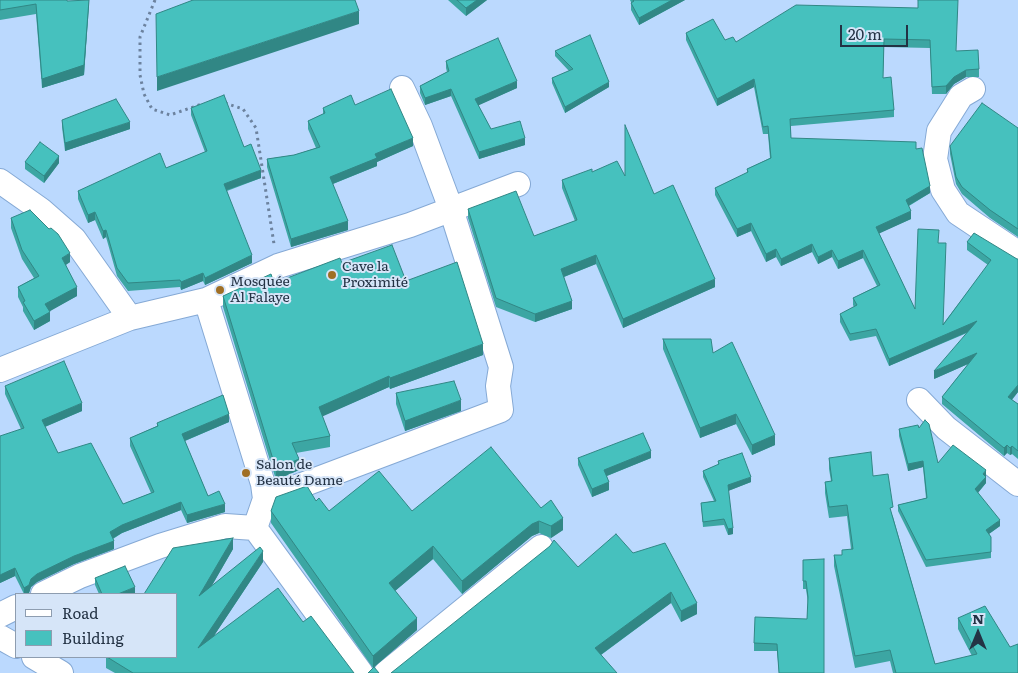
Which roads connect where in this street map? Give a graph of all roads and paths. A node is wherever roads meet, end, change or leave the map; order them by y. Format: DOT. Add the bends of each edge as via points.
graph roads {
  1 [pos="155,0"];
  2 [pos="402,88"];
  3 [pos="973,89"];
  4 [pos="220,101"];
  5 [pos="206,104"];
  6 [pos="0,181"];
  7 [pos="518,184"];
  8 [pos="451,209"];
  9 [pos="1018,253"];
  10 [pos="278,266"];
  11 [pos="206,300"];
  12 [pos="130,318"];
  13 [pos="0,370"];
  14 [pos="919,400"];
  15 [pos="1018,484"];
  16 [pos="265,499"];
  17 [pos="255,528"];
  18 [pos="542,547"];
  19 [pos="44,593"];
  20 [pos="15,608"];
  21 [pos="0,615"];
  22 [pos="0,637"];
  23 [pos="15,645"];
  24 [pos="36,658"];
  25 [pos="61,673"];
  26 [pos="361,673"];
  27 [pos="386,673"];
  1 -- 5 [label="path" via="140,37 140,76 144,94 152,109 170,115"];
  2 -- 8 [label="street"];
  3 -- 9 [label="street" via="961,96 939,131 935,159 943,190 958,213"];
  4 -- 10 [label="path" via="242,109 256,128"];
  6 -- 12 [label="street" via="42,210 74,240"];
  7 -- 8 [label="street"];
  8 -- 10 [label="street"];
  8 -- 16 [label="street" via="502,367 498,386 502,410"];
  10 -- 11 [label="street"];
  11 -- 12 [label="street"];
  11 -- 16 [label="street" via="264,484"];
  12 -- 13 [label="street"];
  14 -- 15 [label="street" via="946,428"];
  16 -- 17 [label="street"];
  17 -- 19 [label="street" via="225,526 160,546"];
  17 -- 26 [label="street"];
  18 -- 27 [label="street"];
  20 -- 21 [label="street"];
  22 -- 23 [label="street"];
  24 -- 25 [label="street"];
}
